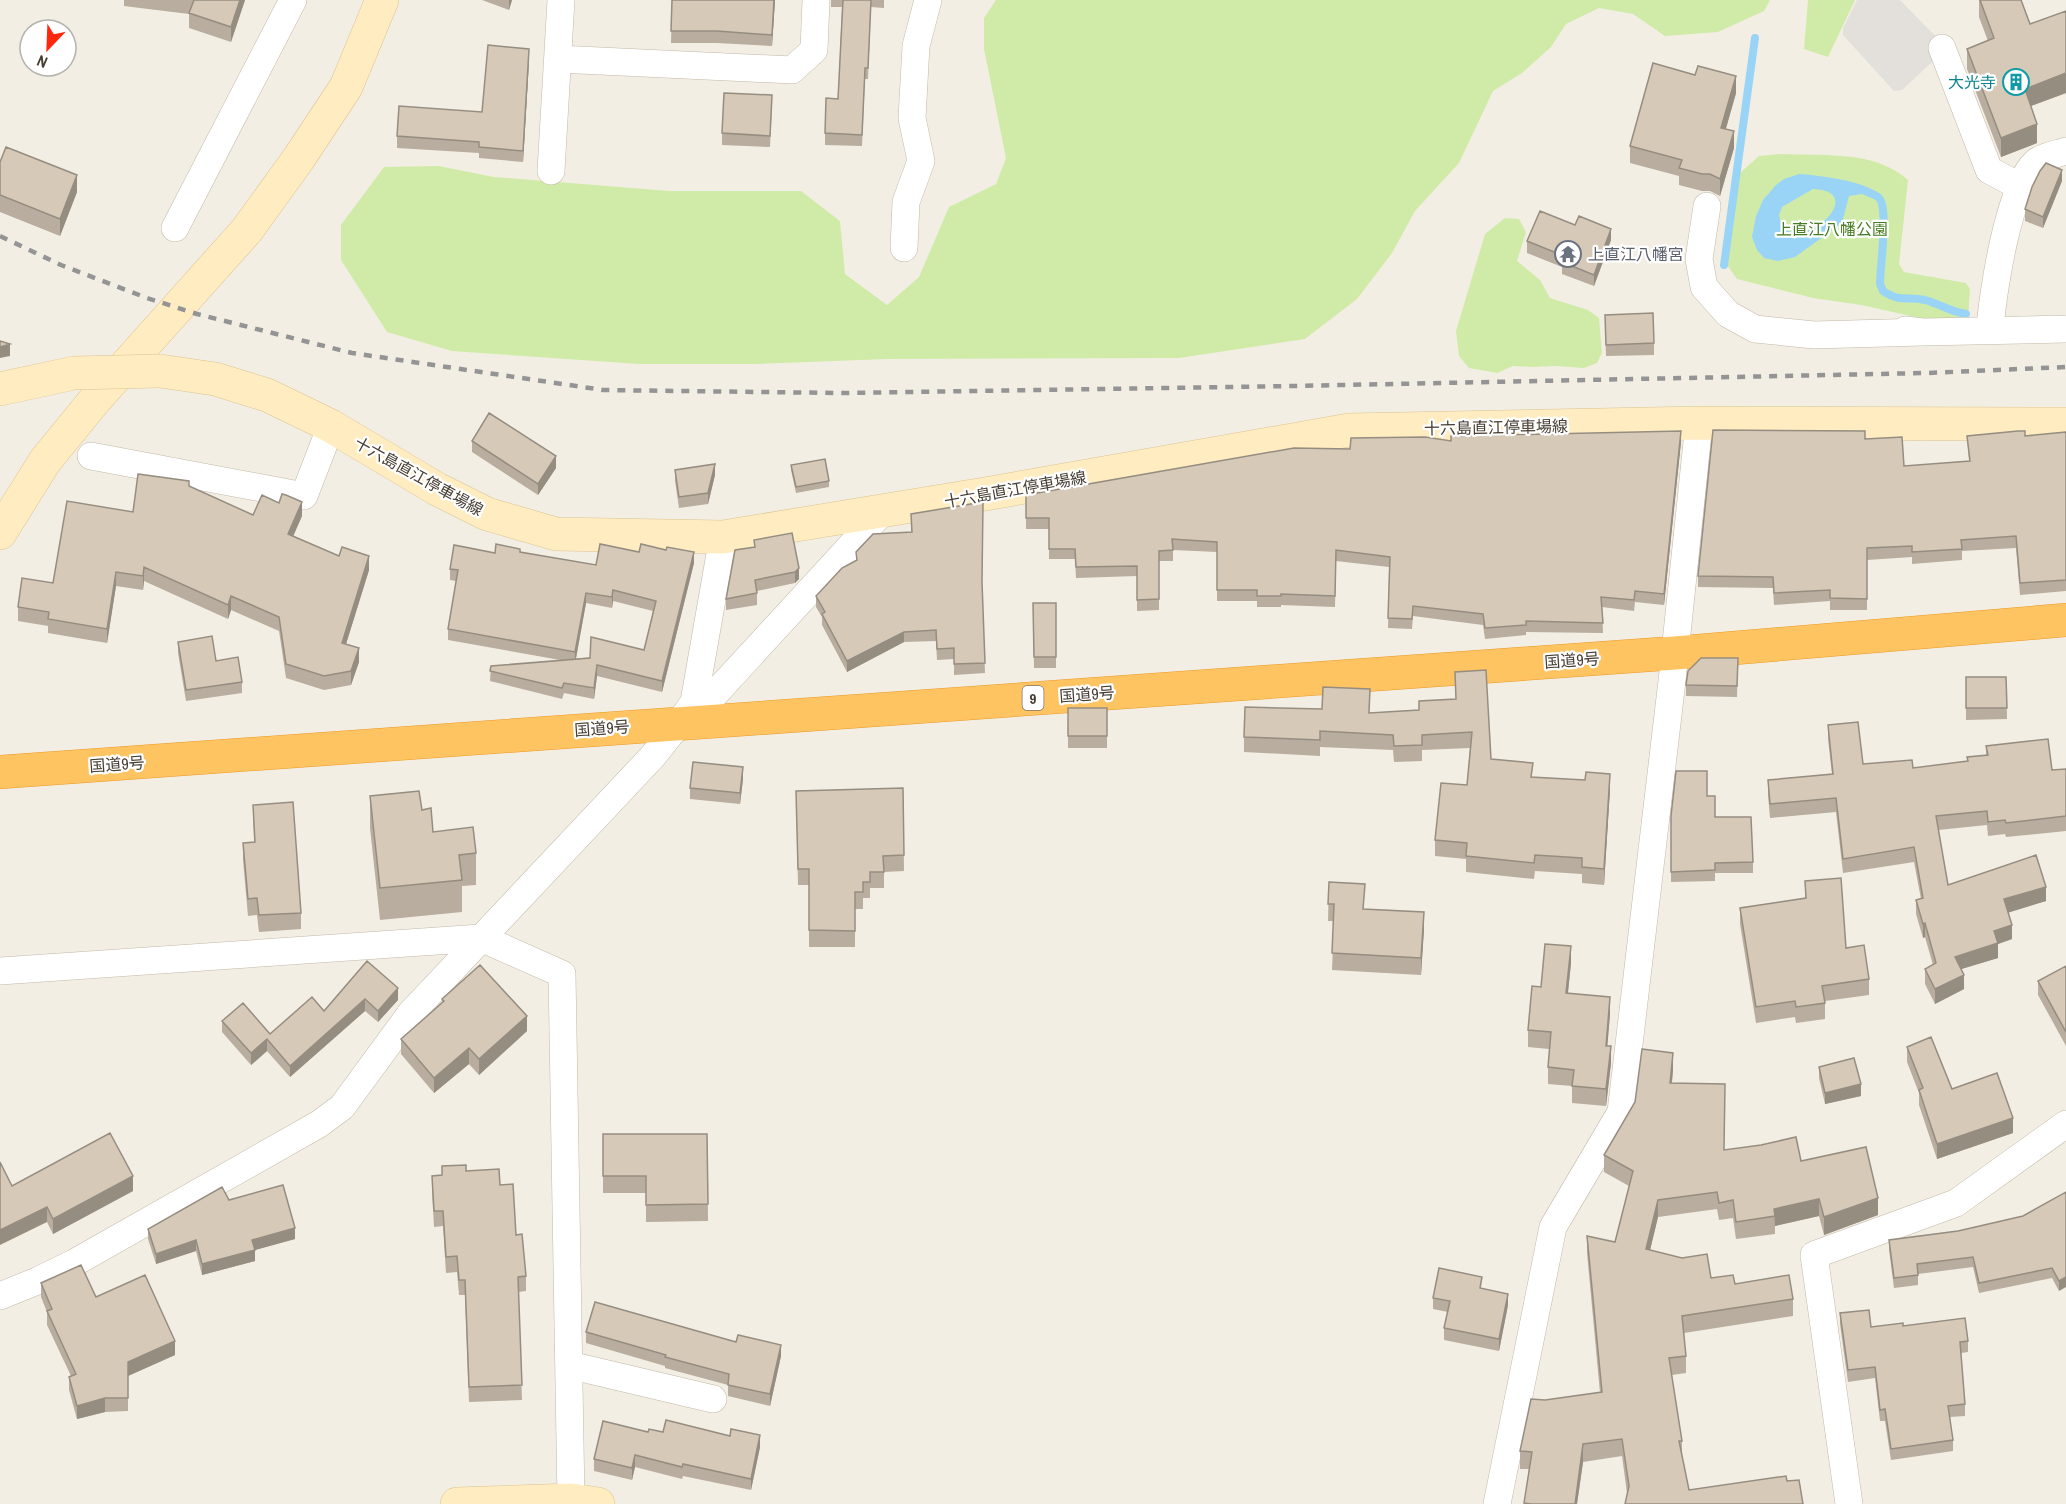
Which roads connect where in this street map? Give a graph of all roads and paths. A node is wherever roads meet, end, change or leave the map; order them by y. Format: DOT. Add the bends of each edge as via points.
graph roads {
  1 [pos="293,0"];
  2 [pos="382,0"];
  3 [pos="561,0"];
  4 [pos="816,0"];
  5 [pos="928,0"];
  6 [pos="1942,48"];
  7 [pos="558,59"];
  8 [pos="2066,151"];
  9 [pos="551,171"];
  10 [pos="2019,186"];
  11 [pos="1707,206"];
  12 [pos="175,228"];
  13 [pos="904,248"];
  14 [pos="1846,324"];
  15 [pos="2066,329"];
  16 [pos="1990,331"];
  17 [pos="1923,332"];
  18 [pos="0,389"];
  19 [pos="1699,423"];
  20 [pos="2066,424"];
  21 [pos="332,426"];
  22 [pos="91,456"];
  23 [pos="884,511"];
  24 [pos="0,532"];
  25 [pos="723,537"];
  26 [pos="2066,620"];
  27 [pos="1675,653"];
  28 [pos="687,712"];
  29 [pos="0,772"];
  30 [pos="481,938"];
  31 [pos="0,971"];
  32 [pos="2066,1124"];
  33 [pos="0,1296"];
  34 [pos="568,1365"];
  35 [pos="713,1399"];
  36 [pos="584,1502"];
  37 [pos="456,1504"];
  38 [pos="1497,1504"];
  39 [pos="1849,1504"];
  1 -- 12 [label="street"];
  2 -- 24 [label="main road" via="346,87 299,158 247,230 94,400 45,461"];
  3 -- 7 [label="street"];
  4 -- 7 [label="street" via="814,50 792,70"];
  5 -- 13 [label="street" via="916,46 912,118 921,161 906,202"];
  6 -- 10 [label="street" via="1989,170"];
  7 -- 9 [label="street"];
  8 -- 10 [label="street" via="2037,160"];
  10 -- 16 [label="street" via="2008,220"];
  11 -- 17 [label="street" via="1699,259 1704,287 1728,314 1755,329 1791,333"];
  14 -- 17 [label="street"];
  15 -- 16 [label="street"];
  16 -- 17 [label="street"];
  18 -- 21 [label="main road, 十六島直江停車場線, bridge" via="74,373 160,371 215,379 267,395"];
  19 -- 20 [label="main road, 十六島直江停車場線"];
  19 -- 23 [label="main road, 十六島直江停車場線" via="1349,430"];
  19 -- 27 [label="street"];
  21 -- 22 [label="street" via="304,496"];
  21 -- 25 [label="main road, 十六島直江停車場線" via="487,514 556,534"];
  23 -- 25 [label="main road, 十六島直江停車場線"];
  23 -- 28 [label="street" via="712,697"];
  25 -- 28 [label="street"];
  26 -- 27 [label="highway, 国道9号 / 9"];
  27 -- 28 [label="highway, 国道9号 / 9"];
  27 -- 38 [label="street" via="1622,1112 1553,1227"];
  28 -- 29 [label="highway, 国道9号 / 9"];
  28 -- 30 [label="street" via="653,756"];
  30 -- 31 [label="street"];
  30 -- 33 [label="street" via="411,1013 342,1107 319,1124 74,1263"];
  30 -- 34 [label="street" via="562,974"];
  32 -- 39 [label="street" via="1956,1203 1814,1255"];
  34 -- 35 [label="street"];
  34 -- 36 [label="street"];
  36 -- 37 [label="main road"];
}
